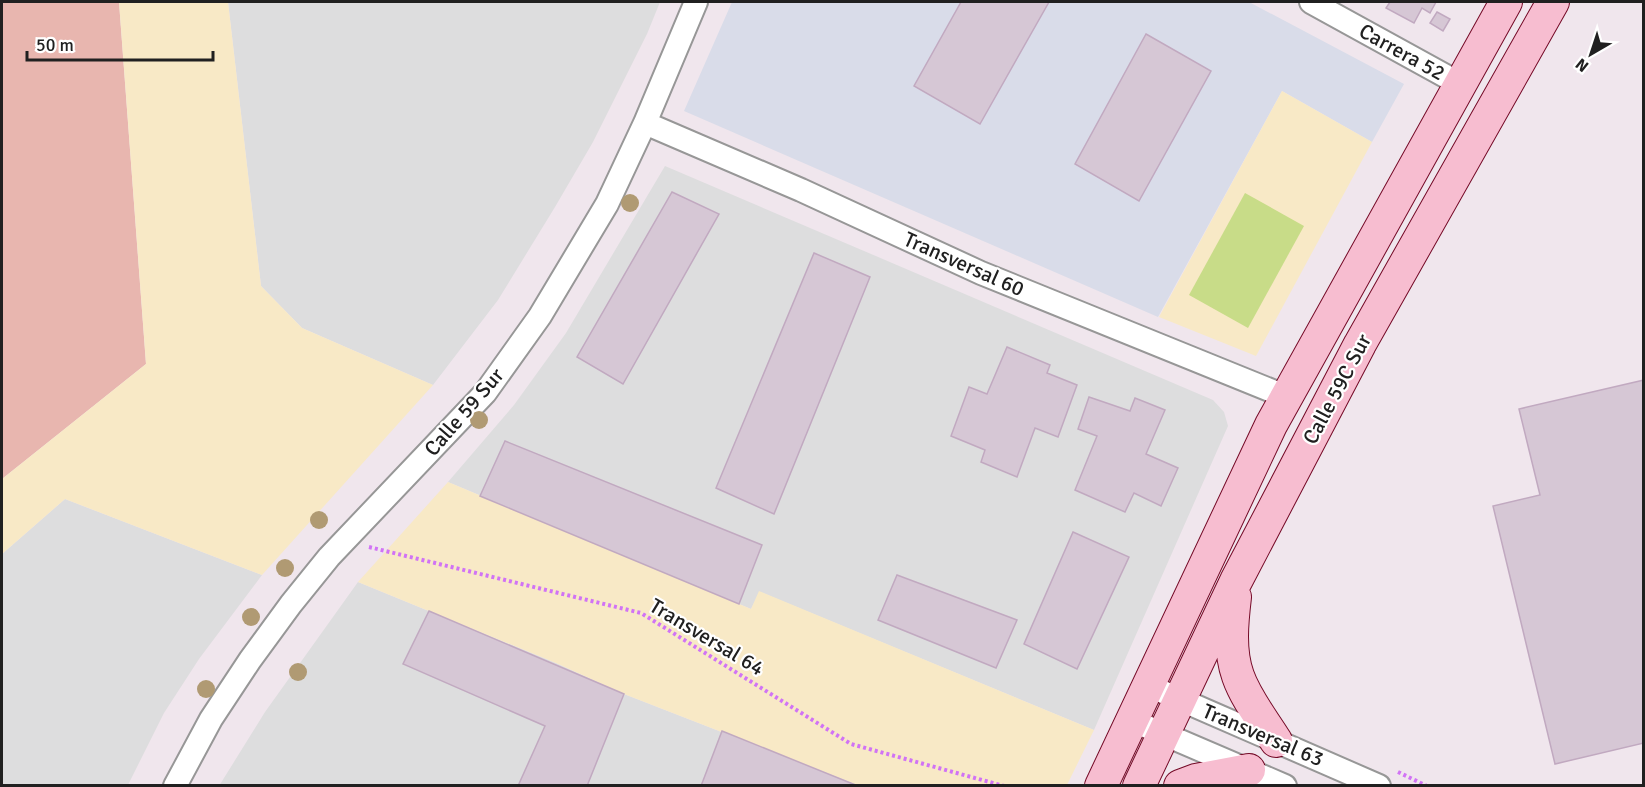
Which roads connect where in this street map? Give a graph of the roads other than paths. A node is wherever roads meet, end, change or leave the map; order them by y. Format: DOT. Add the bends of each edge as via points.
graph roads {
  1 [pos="696,2"];
  2 [pos="1311,2"];
  3 [pos="1506,2"];
  4 [pos="1553,2"];
  5 [pos="1460,84"];
  6 [pos="645,123"];
  7 [pos="1287,397"];
  8 [pos="1236,581"];
  9 [pos="1147,685"];
  10 [pos="1180,700"];
  11 [pos="1131,720"];
  12 [pos="1163,734"];
  13 [pos="1276,741"];
  14 [pos="1249,770"];
  15 [pos="1387,778"];
  16 [pos="175,786"];
  17 [pos="1101,786"];
  18 [pos="1139,786"];
  19 [pos="1180,786"];
  20 [pos="1285,786"];
  1 -- 6 [label="street, Calle 59 Sur"];
  2 -- 5 [label="street, Carrera 52"];
  3 -- 5 [label="street, Calle 59C Sur"];
  4 -- 8 [label="street, Calle 59C Sur" via="1360,345"];
  5 -- 7 [label="street, Calle 59C Sur"];
  6 -- 7 [label="street, Transversal 60" via="981,273"];
  6 -- 16 [label="street, Calle 59 Sur" via="607,204 574,262 499,374 291,604 211,719"];
  7 -- 9 [label="street, Calle 59C Sur"];
  8 -- 10 [label="street, Calle 59C Sur"];
  8 -- 13 [label="street" via="1232,645 1237,674"];
  9 -- 10 [label="street, Transversal 63"];
  9 -- 11 [label="street, Calle 59C Sur"];
  10 -- 12 [label="street, Calle 59C Sur"];
  10 -- 13 [label="street, Transversal 63"];
  11 -- 12 [label="street, Transversal 63"];
  11 -- 17 [label="street, Calle 59C Sur"];
  12 -- 14 [label="street, Transversal 63"];
  12 -- 18 [label="street, Calle 59C Sur"];
  13 -- 15 [label="street, Transversal 63"];
  14 -- 19 [label="street"];
  14 -- 20 [label="street, Transversal 63"];
}
